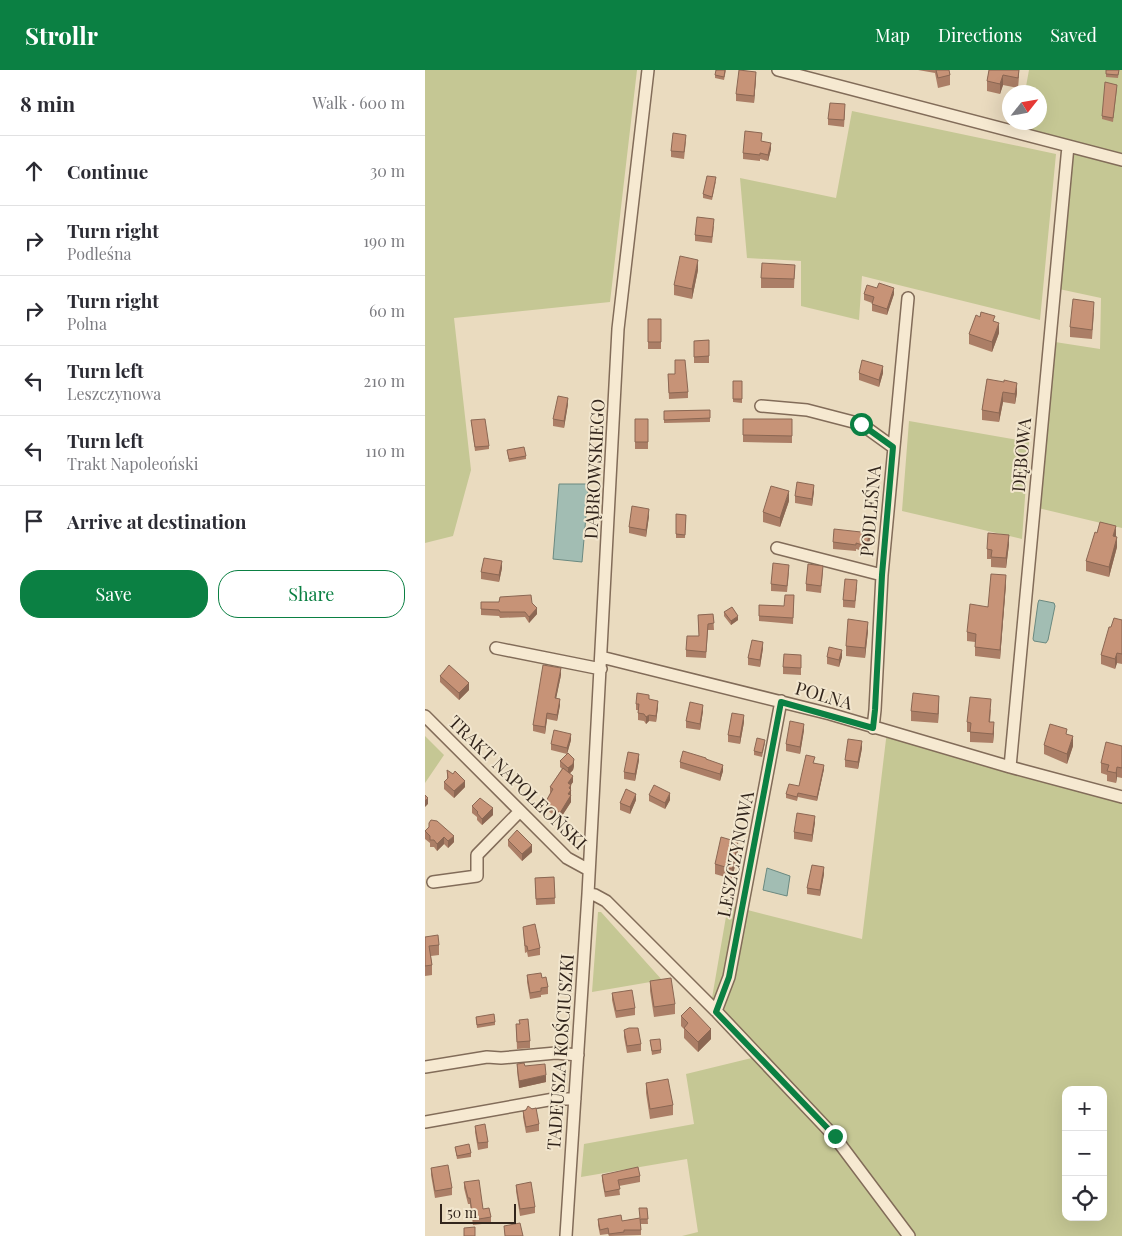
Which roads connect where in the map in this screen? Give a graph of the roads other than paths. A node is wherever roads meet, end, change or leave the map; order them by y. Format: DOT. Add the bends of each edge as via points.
graph roads {
  1 [pos="648,70"];
  2 [pos="778,70"];
  3 [pos="1068,146"];
  4 [pos="1122,160"];
  5 [pos="908,298"];
  6 [pos="761,406"];
  7 [pos="893,447"];
  8 [pos="777,548"];
  9 [pos="882,575"];
  10 [pos="495,648"];
  11 [pos="601,663"];
  12 [pos="781,702"];
  13 [pos="425,716"];
  14 [pos="873,728"];
  15 [pos="1010,767"];
  16 [pos="1122,797"];
  17 [pos="519,811"];
  18 [pos="589,870"];
  19 [pos="433,882"];
  20 [pos="588,894"];
  21 [pos="716,1012"];
  22 [pos="578,1055"];
  23 [pos="425,1067"];
  24 [pos="575,1099"];
  25 [pos="425,1122"];
  26 [pos="566,1236"];
  27 [pos="909,1236"];
  1 -- 11 [label="street, DĄBROWSKIEGO" via="618,329"];
  2 -- 3 [label="street"];
  3 -- 4 [label="street"];
  3 -- 15 [label="street, DĘBOWA"];
  5 -- 7 [label="street, PODLEŚNA"];
  6 -- 7 [label="street" via="807,410 861,424"];
  7 -- 9 [label="street, PODLEŚNA"];
  8 -- 9 [label="street"];
  9 -- 14 [label="street, PODLEŚNA"];
  10 -- 11 [label="street, POLNA"];
  11 -- 12 [label="street, POLNA"];
  11 -- 18 [label="street, DĄBROWSKIEGO"];
  12 -- 14 [label="street, POLNA"];
  12 -- 21 [label="street, LESZCZYNOWA" via="729,977"];
  13 -- 17 [label="street, TRAKT NAPOLEOŃSKI"];
  14 -- 15 [label="street, POLNA"];
  15 -- 16 [label="street, POLNA"];
  17 -- 18 [label="street, TRAKT NAPOLEOŃSKI" via="567,858"];
  17 -- 19 [label="street" via="477,855 477,876"];
  18 -- 20 [label="street, TADEUSZA KOŚCIUSZKI"];
  20 -- 21 [label="street" via="606,901"];
  20 -- 22 [label="street, TADEUSZA KOŚCIUSZKI"];
  21 -- 27 [label="street" via="835,1136"];
  22 -- 23 [label="street" via="487,1057"];
  22 -- 24 [label="street, TADEUSZA KOŚCIUSZKI"];
  24 -- 25 [label="street" via="554,1098"];
  24 -- 26 [label="street, TADEUSZA KOŚCIUSZKI"];
}
